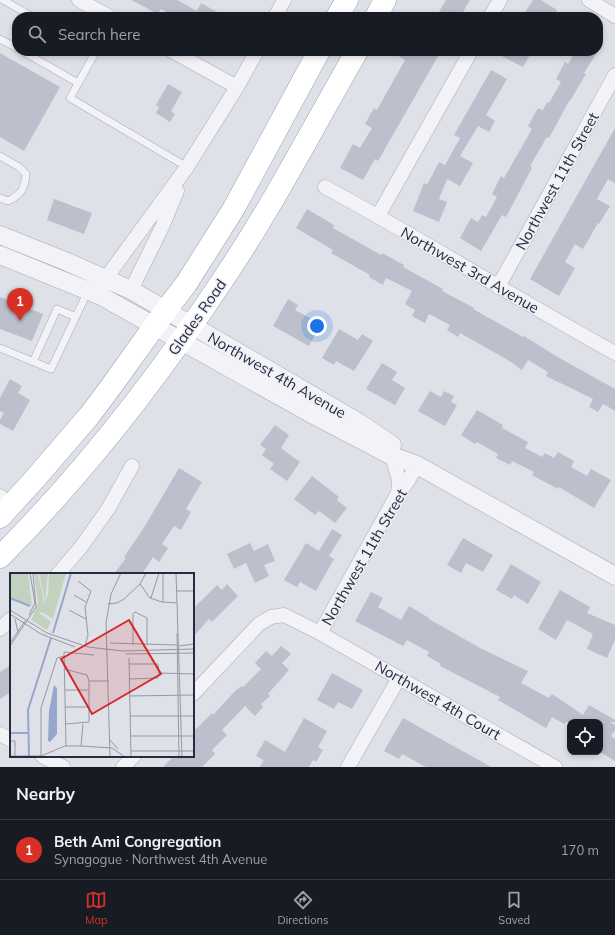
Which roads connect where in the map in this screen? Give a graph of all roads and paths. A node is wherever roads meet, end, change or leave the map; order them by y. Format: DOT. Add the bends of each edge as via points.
graph roads {
  1 [pos="3,0"];
  2 [pos="80,0"];
  3 [pos="284,0"];
  4 [pos="347,0"];
  5 [pos="385,0"];
  6 [pos="500,0"];
  7 [pos="597,2"];
  8 [pos="24,12"];
  9 [pos="101,12"];
  10 [pos="278,12"];
  11 [pos="340,12"];
  12 [pos="379,12"];
  13 [pos="493,12"];
  14 [pos="615,16"];
  15 [pos="0,39"];
  16 [pos="12,45"];
  17 [pos="31,56"];
  18 [pos="94,56"];
  19 [pos="181,56"];
  20 [pos="254,56"];
  21 [pos="316,56"];
  22 [pos="354,56"];
  23 [pos="468,56"];
  24 [pos="615,75"];
  25 [pos="78,83"];
  26 [pos="237,87"];
  27 [pos="0,156"];
  28 [pos="188,167"];
  29 [pos="325,187"];
  30 [pos="0,198"];
  31 [pos="378,216"];
  32 [pos="0,235"];
  33 [pos="0,255"];
  34 [pos="106,278"];
  35 [pos="498,287"];
  36 [pos="131,290"];
  37 [pos="88,291"];
  38 [pos="76,317"];
  39 [pos="160,318"];
  40 [pos="187,333"];
  41 [pos="0,348"];
  42 [pos="615,353"];
  43 [pos="33,362"];
  44 [pos="392,456"];
  45 [pos="417,465"];
  46 [pos="132,466"];
  47 [pos="398,493"];
  48 [pos="3,507"];
  49 [pos="0,557"];
  50 [pos="59,573"];
  51 [pos="615,576"];
  52 [pos="10,620"];
  53 [pos="0,629"];
  54 [pos="320,632"];
  55 [pos="398,678"];
  56 [pos="194,693"];
  57 [pos="0,734"];
  58 [pos="10,739"];
  59 [pos="44,757"];
  60 [pos="133,757"];
  61 [pos="539,763"];
  62 [pos="63,767"];
  63 [pos="123,767"];
  64 [pos="348,767"];
  65 [pos="555,767"];
  1 -- 8 [label="lane"];
  2 -- 9 [label="street"];
  3 -- 10 [label="street"];
  4 -- 11 [label="main road"];
  5 -- 12 [label="main road"];
  6 -- 13 [label="street"];
  7 -- 14 [label="street"];
  15 -- 16 [label="lane"];
  17 -- 25 [label="lane"];
  18 -- 25 [label="lane"];
  19 -- 26 [label="street"];
  20 -- 26 [label="street"];
  21 -- 39 [label="main road, Glades Road" via="234,208 186,284"];
  22 -- 40 [label="main road, Glades Road" via="258,224"];
  23 -- 31 [label="street"];
  24 -- 35 [label="street, Northwest 11th Street"];
  25 -- 28 [label="lane" via="70,98"];
  26 -- 28 [label="street"];
  27 -- 30 [label="lane" via="26,174 26,182 17,197 8,201"];
  28 -- 34 [label="street"];
  28 -- 36 [label="street"];
  29 -- 31 [label="street, Northwest 3rd Avenue"];
  31 -- 35 [label="street, Northwest 3rd Avenue"];
  32 -- 34 [label="street, Northwest 4th Avenue"];
  33 -- 37 [label="street, Northwest 4th Avenue"];
  34 -- 36 [label="street, Northwest 4th Avenue"];
  35 -- 42 [label="street, Northwest 3rd Avenue"];
  36 -- 39 [label="street, Northwest 4th Avenue"];
  37 -- 38 [label="lane"];
  37 -- 39 [label="street, Northwest 4th Avenue"];
  38 -- 43 [label="lane" via="51,369"];
  38 -- 43 [label="lane" via="57,309"];
  39 -- 40 [label="street, Northwest 4th Avenue"];
  39 -- 48 [label="main road, Glades Road" via="88,416 52,459"];
  40 -- 44 [label="street, Northwest 4th Avenue" via="308,412"];
  40 -- 45 [label="street, Northwest 4th Avenue" via="358,422"];
  40 -- 49 [label="main road, Glades Road" via="93,455"];
  41 -- 43 [label="lane"];
  44 -- 45 [label="street, Northwest 4th Avenue"];
  44 -- 47 [label="street" via="399,480"];
  45 -- 47 [label="street, Northwest 11th Street"];
  45 -- 51 [label="street, Northwest 4th Avenue"];
  46 -- 50 [label="street" via="108,508"];
  47 -- 54 [label="street, Northwest 11th Street"];
  52 -- 53 [label="street"];
  54 -- 55 [label="street, Northwest 4th Court"];
  54 -- 56 [label="street, Northwest 11th Street" via="284,616 271,617 259,624"];
  55 -- 61 [label="street, Northwest 4th Court"];
  55 -- 64 [label="street"];
  57 -- 58 [label="street"];
  59 -- 62 [label="street"];
  60 -- 63 [label="street"];
  61 -- 65 [label="street, Northwest 4th Court"];
}
